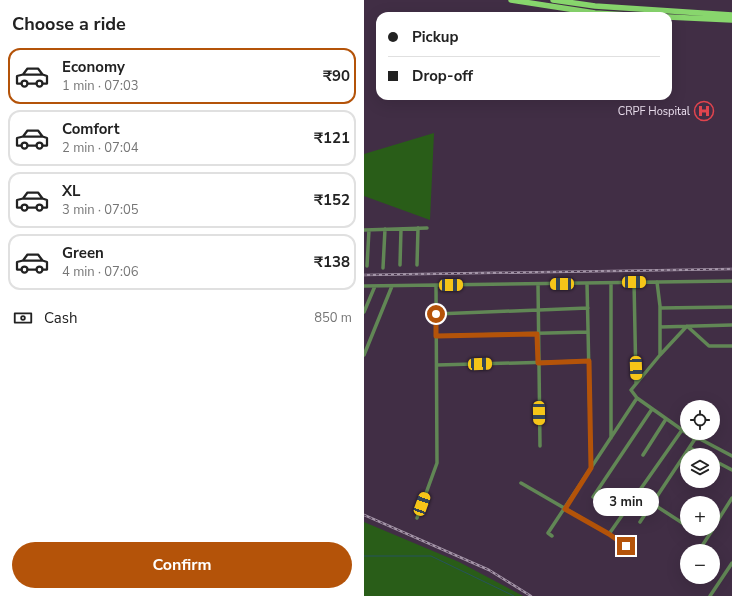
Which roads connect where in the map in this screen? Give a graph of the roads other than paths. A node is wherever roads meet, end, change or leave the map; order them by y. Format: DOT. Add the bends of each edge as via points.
graph roads {
  1 [pos="511,0"];
  2 [pos="553,0"];
  3 [pos="589,12"];
  4 [pos="732,15"];
  5 [pos="672,17"];
  6 [pos="732,20"];
  7 [pos="418,228"];
  8 [pos="427,228"];
  9 [pos="385,229"];
  10 [pos="401,229"];
  11 [pos="364,230"];
  12 [pos="369,230"];
  13 [pos="400,265"];
  14 [pos="417,265"];
  15 [pos="367,266"];
  16 [pos="383,268"];
  17 [pos="732,281"];
  18 [pos="634,282"];
  19 [pos="657,282"];
  20 [pos="587,283"];
  21 [pos="611,283"];
  22 [pos="538,284"];
  23 [pos="364,286"];
  24 [pos="375,286"];
  25 [pos="392,286"];
  26 [pos="436,286"];
  27 [pos="732,307"];
  28 [pos="588,308"];
  29 [pos="660,308"];
  30 [pos="537,310"];
  31 [pos="364,312"];
  32 [pos="436,314"];
  33 [pos="732,324"];
  34 [pos="688,326"];
  35 [pos="660,327"];
  36 [pos="588,332"];
  37 [pos="537,334"];
  38 [pos="436,336"];
  39 [pos="732,346"];
  40 [pos="364,355"];
  41 [pos="660,355"];
  42 [pos="589,361"];
  43 [pos="538,363"];
  44 [pos="437,365"];
  45 [pos="636,383"];
  46 [pos="637,398"];
  47 [pos="652,409"];
  48 [pos="666,419"];
  49 [pos="680,429"];
  50 [pos="680,433"];
  51 [pos="611,438"];
  52 [pos="694,440"];
  53 [pos="702,440"];
  54 [pos="540,446"];
  55 [pos="690,448"];
  56 [pos="643,455"];
  57 [pos="732,456"];
  58 [pos="680,463"];
  59 [pos="720,464"];
  60 [pos="591,468"];
  61 [pos="732,470"];
  62 [pos="521,483"];
  63 [pos="594,497"];
  64 [pos="732,498"];
  65 [pos="653,504"];
  66 [pos="565,509"];
  67 [pos="417,518"];
  68 [pos="720,518"];
  69 [pos="680,521"];
  70 [pos="640,522"];
  71 [pos="609,534"];
  72 [pos="552,536"];
  73 [pos="626,546"];
  74 [pos="732,563"];
  75 [pos="710,596"];
  1 -- 3 [label="main road"];
  2 -- 4 [label="main road" via="595,6"];
  5 -- 6 [label="main road"];
  7 -- 8 [label="street"];
  7 -- 10 [label="street"];
  7 -- 14 [label="street"];
  9 -- 10 [label="street"];
  9 -- 12 [label="street"];
  9 -- 16 [label="street"];
  10 -- 13 [label="street"];
  11 -- 12 [label="street"];
  12 -- 15 [label="street"];
  17 -- 19 [label="street"];
  18 -- 19 [label="street"];
  18 -- 21 [label="street"];
  18 -- 45 [label="street"];
  19 -- 29 [label="street"];
  20 -- 21 [label="street"];
  20 -- 22 [label="street"];
  20 -- 28 [label="street"];
  21 -- 51 [label="street"];
  22 -- 26 [label="street"];
  22 -- 30 [label="street"];
  23 -- 24 [label="street"];
  24 -- 25 [label="street"];
  24 -- 31 [label="street"];
  25 -- 26 [label="street"];
  25 -- 40 [label="street"];
  26 -- 32 [label="street"];
  27 -- 29 [label="street"];
  28 -- 30 [label="street"];
  28 -- 36 [label="street"];
  29 -- 35 [label="street"];
  30 -- 32 [label="street"];
  30 -- 37 [label="street"];
  32 -- 38 [label="street"];
  33 -- 34 [label="street"];
  34 -- 35 [label="street"];
  34 -- 39 [label="street" via="709,346"];
  34 -- 41 [label="street"];
  35 -- 41 [label="street"];
  36 -- 37 [label="street"];
  36 -- 42 [label="street"];
  37 -- 38 [label="street"];
  37 -- 43 [label="street"];
  38 -- 44 [label="street"];
  41 -- 45 [label="street"];
  42 -- 43 [label="street"];
  42 -- 60 [label="street"];
  43 -- 44 [label="street"];
  43 -- 54 [label="street"];
  44 -- 67 [label="street" via="437,463"];
  45 -- 46 [label="street" via="631,390"];
  46 -- 47 [label="street"];
  46 -- 51 [label="street"];
  47 -- 48 [label="street"];
  47 -- 63 [label="street"];
  48 -- 49 [label="street"];
  48 -- 56 [label="street"];
  50 -- 71 [label="street"];
  51 -- 60 [label="street"];
  52 -- 55 [label="street"];
  53 -- 57 [label="street"];
  58 -- 65 [label="street"];
  59 -- 61 [label="street"];
  60 -- 66 [label="street"];
  62 -- 66 [label="street"];
  64 -- 68 [label="street"];
  65 -- 69 [label="street"];
  65 -- 70 [label="street"];
  66 -- 71 [label="street"];
  66 -- 72 [label="street" via="548,534"];
  71 -- 73 [label="street"];
  74 -- 75 [label="street"];
}
